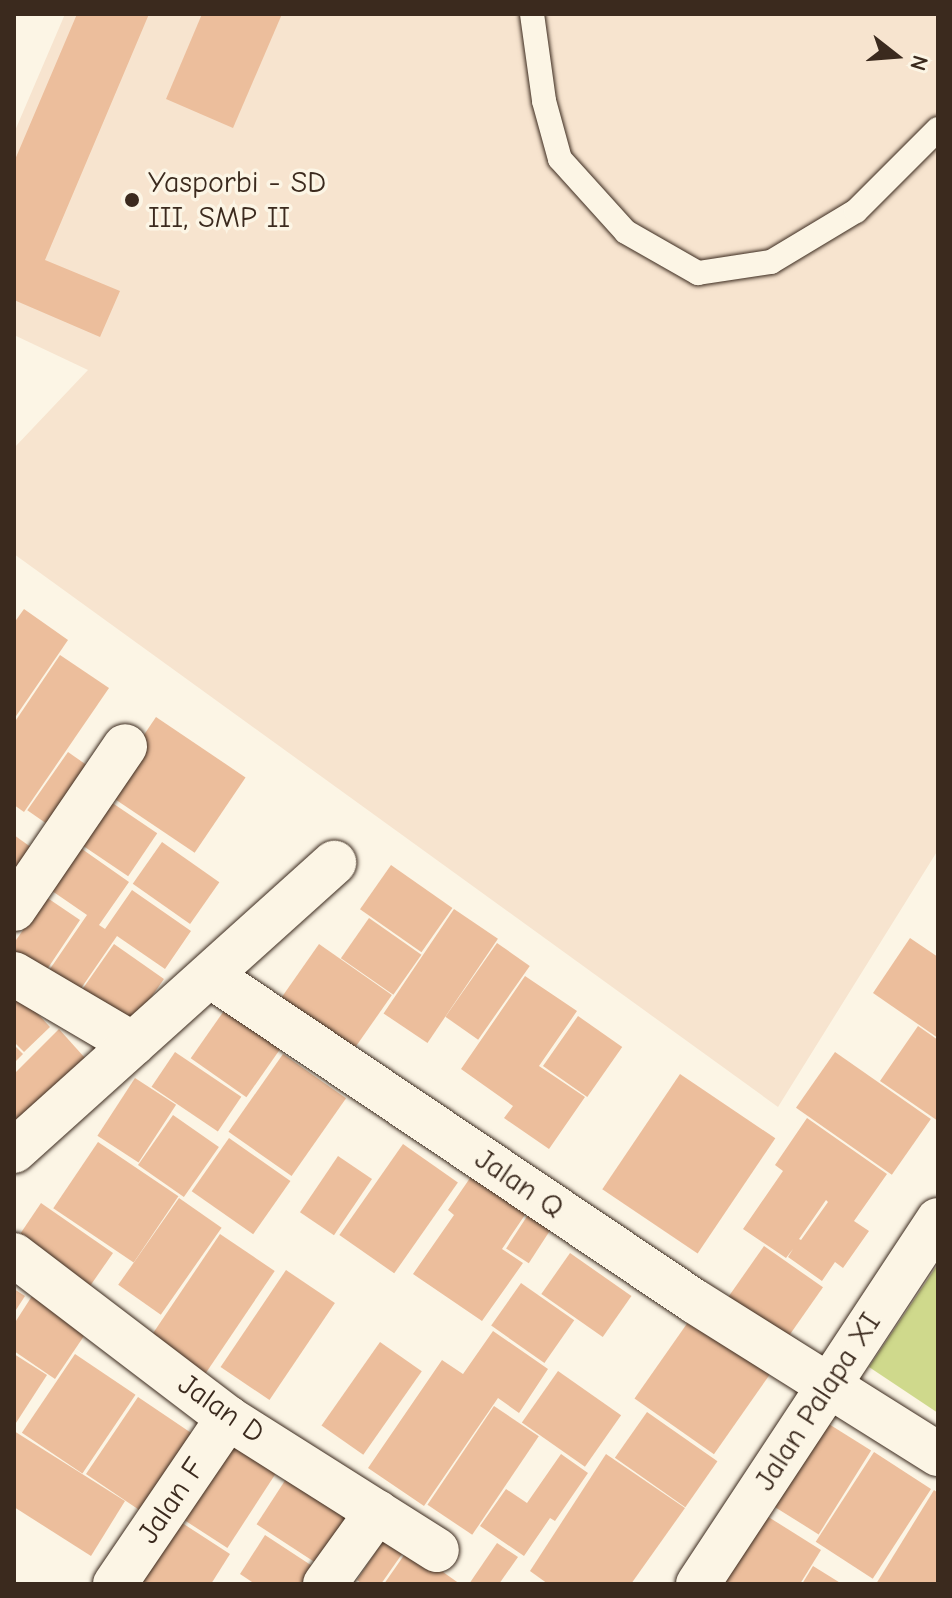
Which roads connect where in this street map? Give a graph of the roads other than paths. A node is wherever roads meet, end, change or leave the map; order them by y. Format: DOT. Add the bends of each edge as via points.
graph roads {
  1 [pos="532,14"];
  2 [pos="938,129"];
  3 [pos="125,746"];
  4 [pos="334,863"];
  5 [pos="14,909"];
  6 [pos="14,974"];
  7 [pos="212,977"];
  8 [pos="133,1044"];
  9 [pos="14,1151"];
  10 [pos="935,1233"];
  11 [pos="14,1255"];
  12 [pos="829,1386"];
  13 [pos="228,1418"];
  14 [pos="938,1454"];
  15 [pos="377,1512"];
  16 [pos="437,1550"];
  17 [pos="115,1584"];
  18 [pos="325,1584"];
  19 [pos="698,1584"];
  1 -- 2 [label="lane" via="544,101 560,159 626,232 698,273 771,262 856,211"];
  3 -- 5 [label="street"];
  4 -- 7 [label="street"];
  6 -- 8 [label="street"];
  7 -- 8 [label="street"];
  7 -- 12 [label="street, Jalan Q"];
  8 -- 9 [label="street"];
  10 -- 12 [label="street, Jalan Palapa XI"];
  11 -- 13 [label="street, Jalan D"];
  12 -- 14 [label="street, Jalan Q"];
  12 -- 19 [label="street, Jalan Palapa XI"];
  13 -- 15 [label="street, Jalan D"];
  13 -- 17 [label="street, Jalan F"];
  15 -- 16 [label="street, Jalan D"];
  15 -- 18 [label="street"];
}
